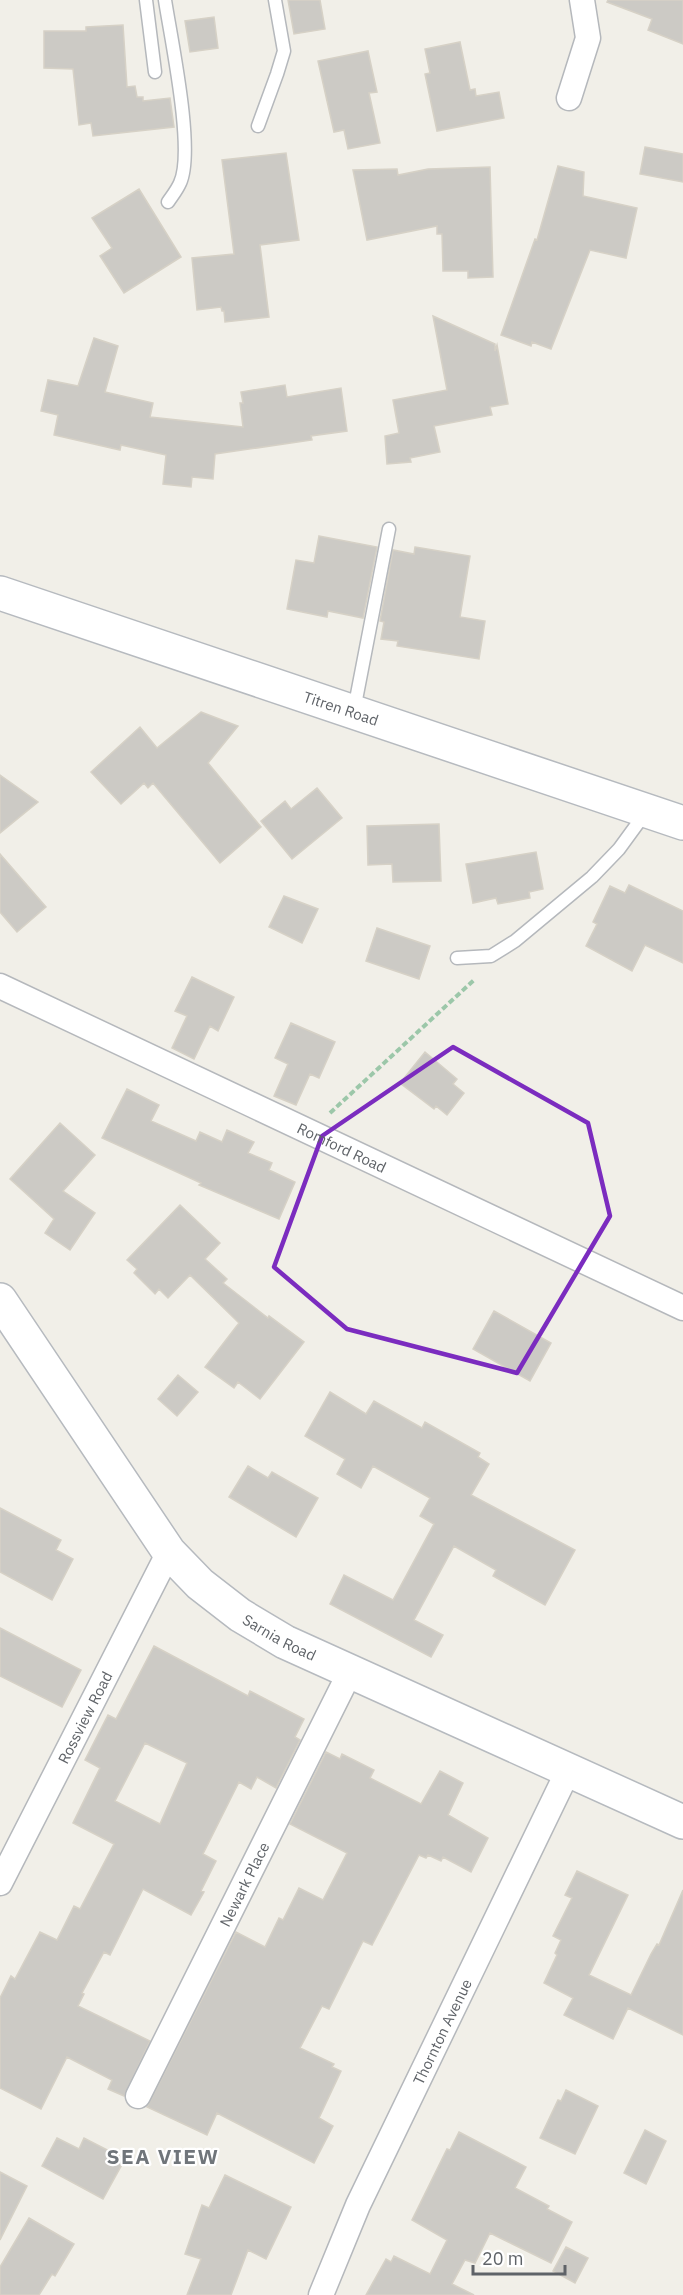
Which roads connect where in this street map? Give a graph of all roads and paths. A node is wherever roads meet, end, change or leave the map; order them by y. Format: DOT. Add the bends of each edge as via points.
graph roads {
  1 [pos="146,0"];
  2 [pos="165,0"];
  3 [pos="275,0"];
  4 [pos="582,0"];
  5 [pos="154,72"];
  6 [pos="569,98"];
  7 [pos="258,126"];
  8 [pos="168,202"];
  9 [pos="389,529"];
  10 [pos="0,593"];
  11 [pos="353,714"];
  12 [pos="646,811"];
  13 [pos="683,824"];
  14 [pos="504,949"];
  15 [pos="457,958"];
  16 [pos="0,986"];
  17 [pos="310,1132"];
  18 [pos="0,1300"];
  19 [pos="683,1308"];
  20 [pos="169,1552"];
  21 [pos="350,1672"];
  22 [pos="568,1771"];
  23 [pos="683,1822"];
  24 [pos="0,1883"];
  25 [pos="138,2096"];
  26 [pos="321,2295"];
  1 -- 5 [label="lane"];
  2 -- 8 [label="lane" via="186,159 181,183"];
  3 -- 7 [label="lane" via="284,51"];
  4 -- 6 [label="street" via="588,38"];
  9 -- 11 [label="lane"];
  10 -- 11 [label="main road, Titren Road"];
  11 -- 12 [label="main road, Titren Road"];
  12 -- 13 [label="main road, Titren Road"];
  12 -- 14 [label="lane" via="619,849 592,877"];
  14 -- 15 [label="lane" via="491,956"];
  14 -- 17 [label="path"];
  16 -- 17 [label="street, Romford Road"];
  17 -- 19 [label="street, Romford Road"];
  18 -- 20 [label="main road, Sarnia Road"];
  20 -- 21 [label="main road, Sarnia Road" via="200,1584 240,1615 285,1642"];
  20 -- 24 [label="street, Rossview Road"];
  21 -- 22 [label="main road, Sarnia Road"];
  21 -- 25 [label="street, Newark Place"];
  22 -- 23 [label="main road, Sarnia Road"];
  22 -- 26 [label="street, Thornton Avenue" via="358,2205"];
}
